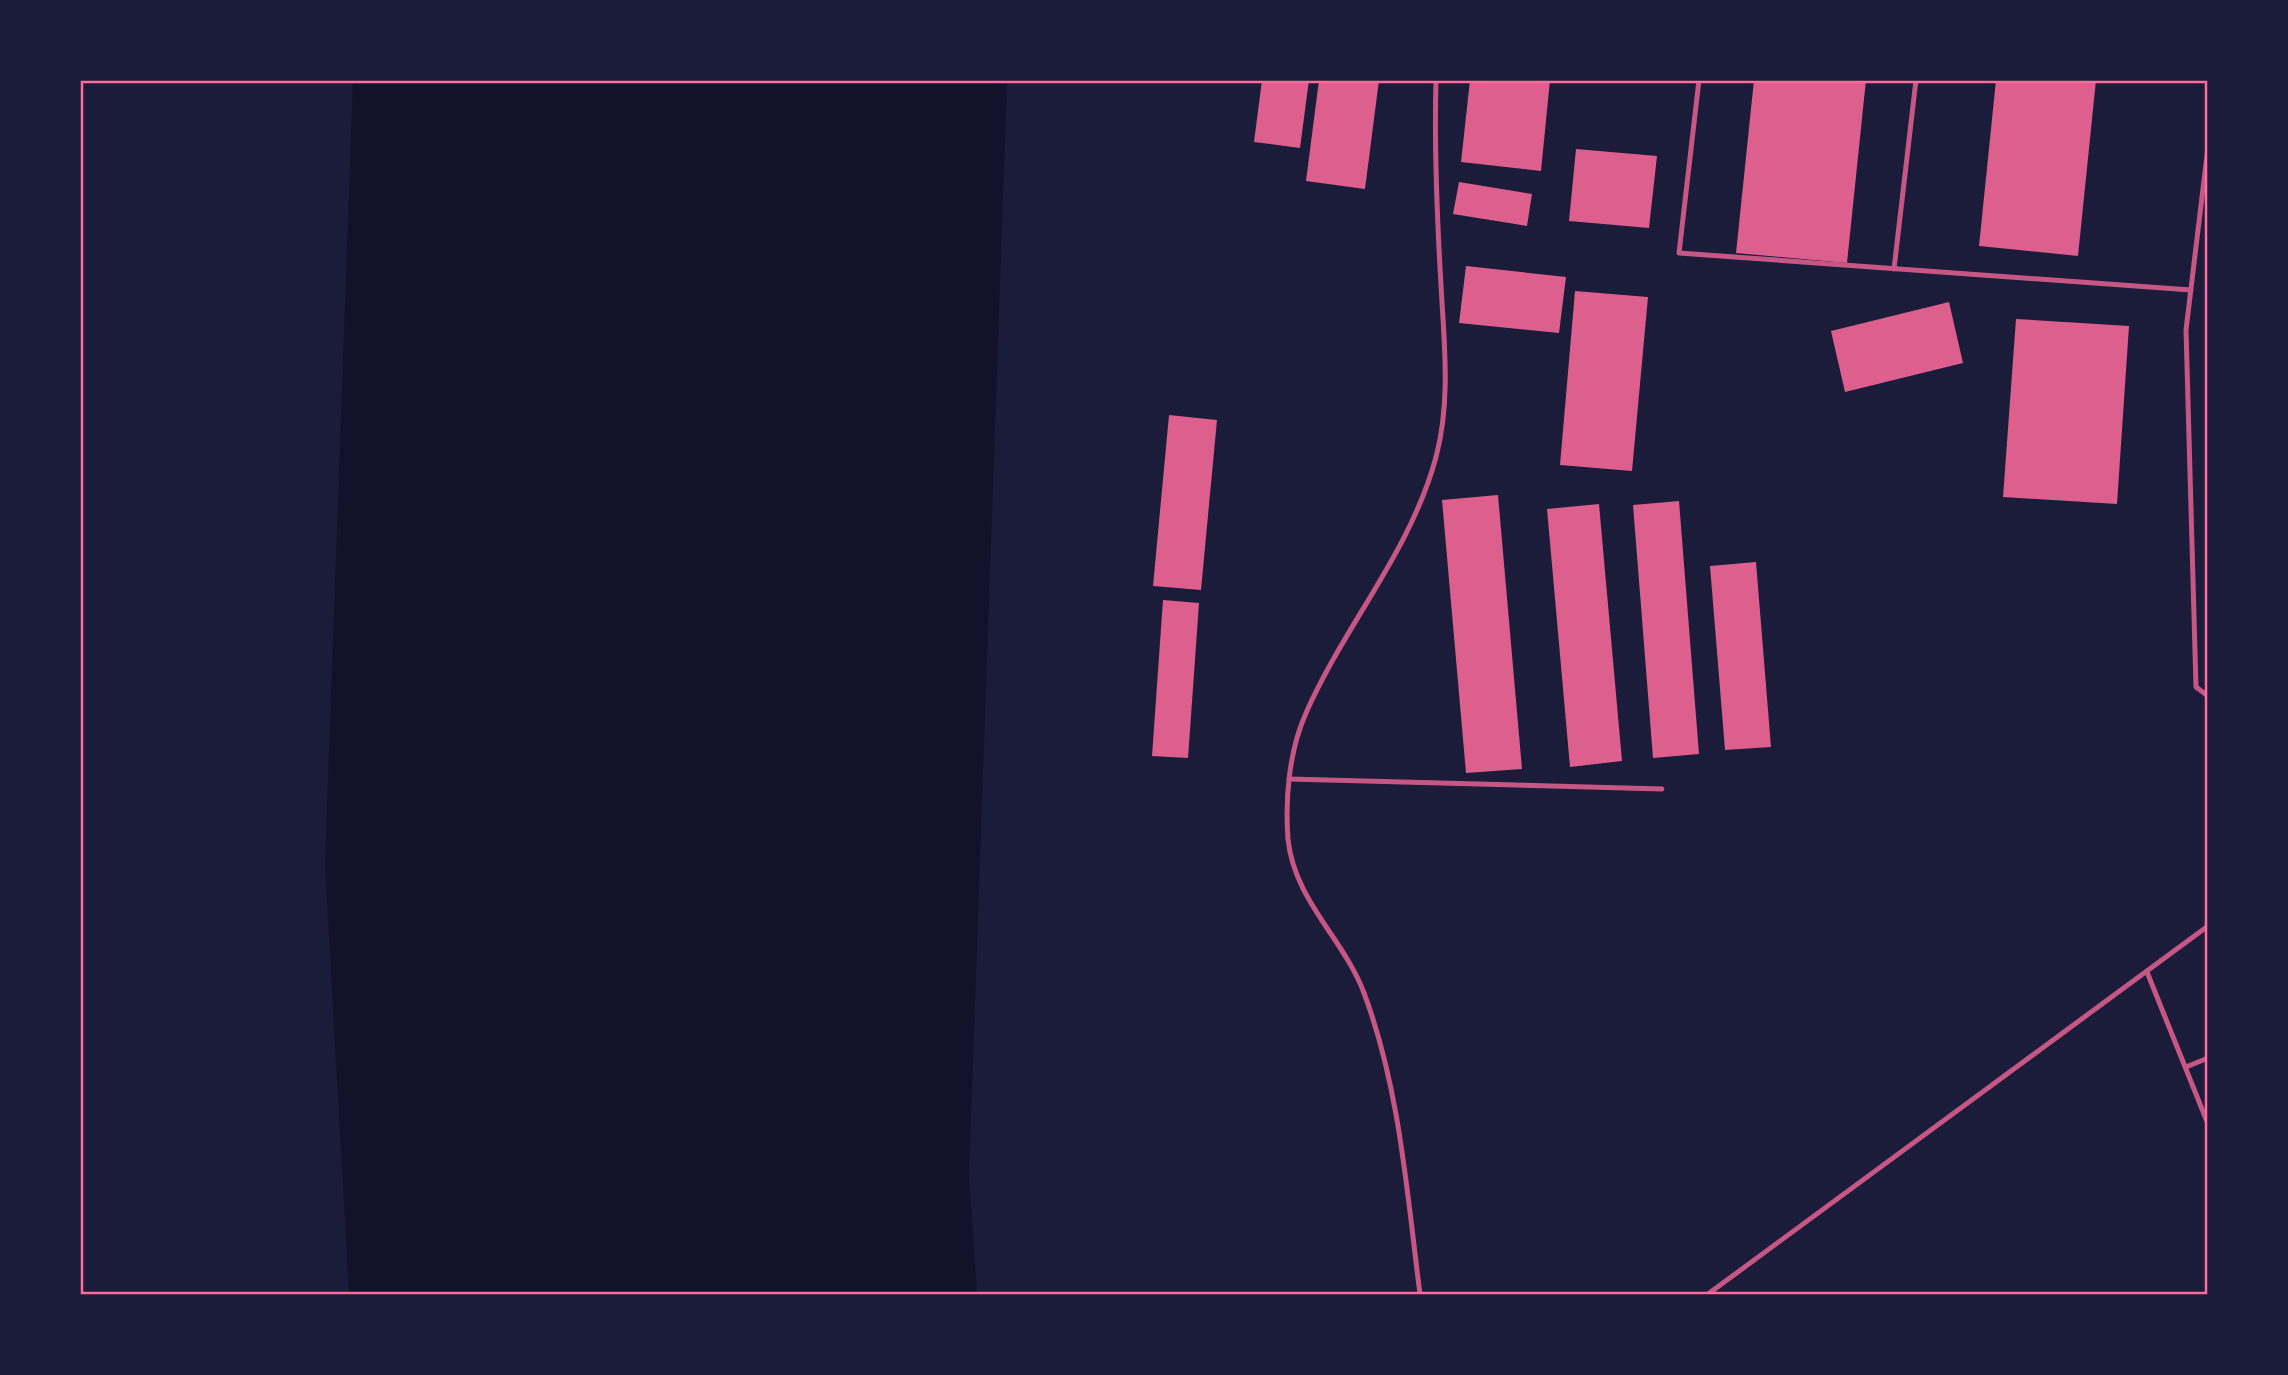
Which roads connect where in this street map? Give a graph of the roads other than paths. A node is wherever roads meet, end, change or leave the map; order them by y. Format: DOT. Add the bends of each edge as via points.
graph roads {
  1 [pos="1436,80"];
  2 [pos="1699,80"];
  3 [pos="1916,80"];
  4 [pos="2207,147"];
  5 [pos="1894,269"];
  6 [pos="2191,290"];
  7 [pos="2207,696"];
  8 [pos="1289,779"];
  9 [pos="1662,789"];
  10 [pos="2207,926"];
  11 [pos="2147,972"];
  12 [pos="2207,1058"];
  13 [pos="2186,1067"];
  14 [pos="2207,1124"];
  15 [pos="1420,1294"];
  16 [pos="1708,1294"];
  1 -- 8 [label="lane" via="1433,154 1446,387 1437,453 1424,496 1404,536 1306,714"];
  2 -- 5 [label="lane" via="1679,253"];
  3 -- 5 [label="lane"];
  4 -- 6 [label="lane"];
  5 -- 6 [label="lane"];
  6 -- 7 [label="lane" via="2186,330 2196,687"];
  8 -- 9 [label="lane"];
  8 -- 15 [label="lane" via="1288,842 1304,893 1363,989 1383,1049"];
  10 -- 11 [label="lane"];
  11 -- 13 [label="lane"];
  11 -- 16 [label="lane"];
  12 -- 13 [label="lane"];
  13 -- 14 [label="lane"];
}
